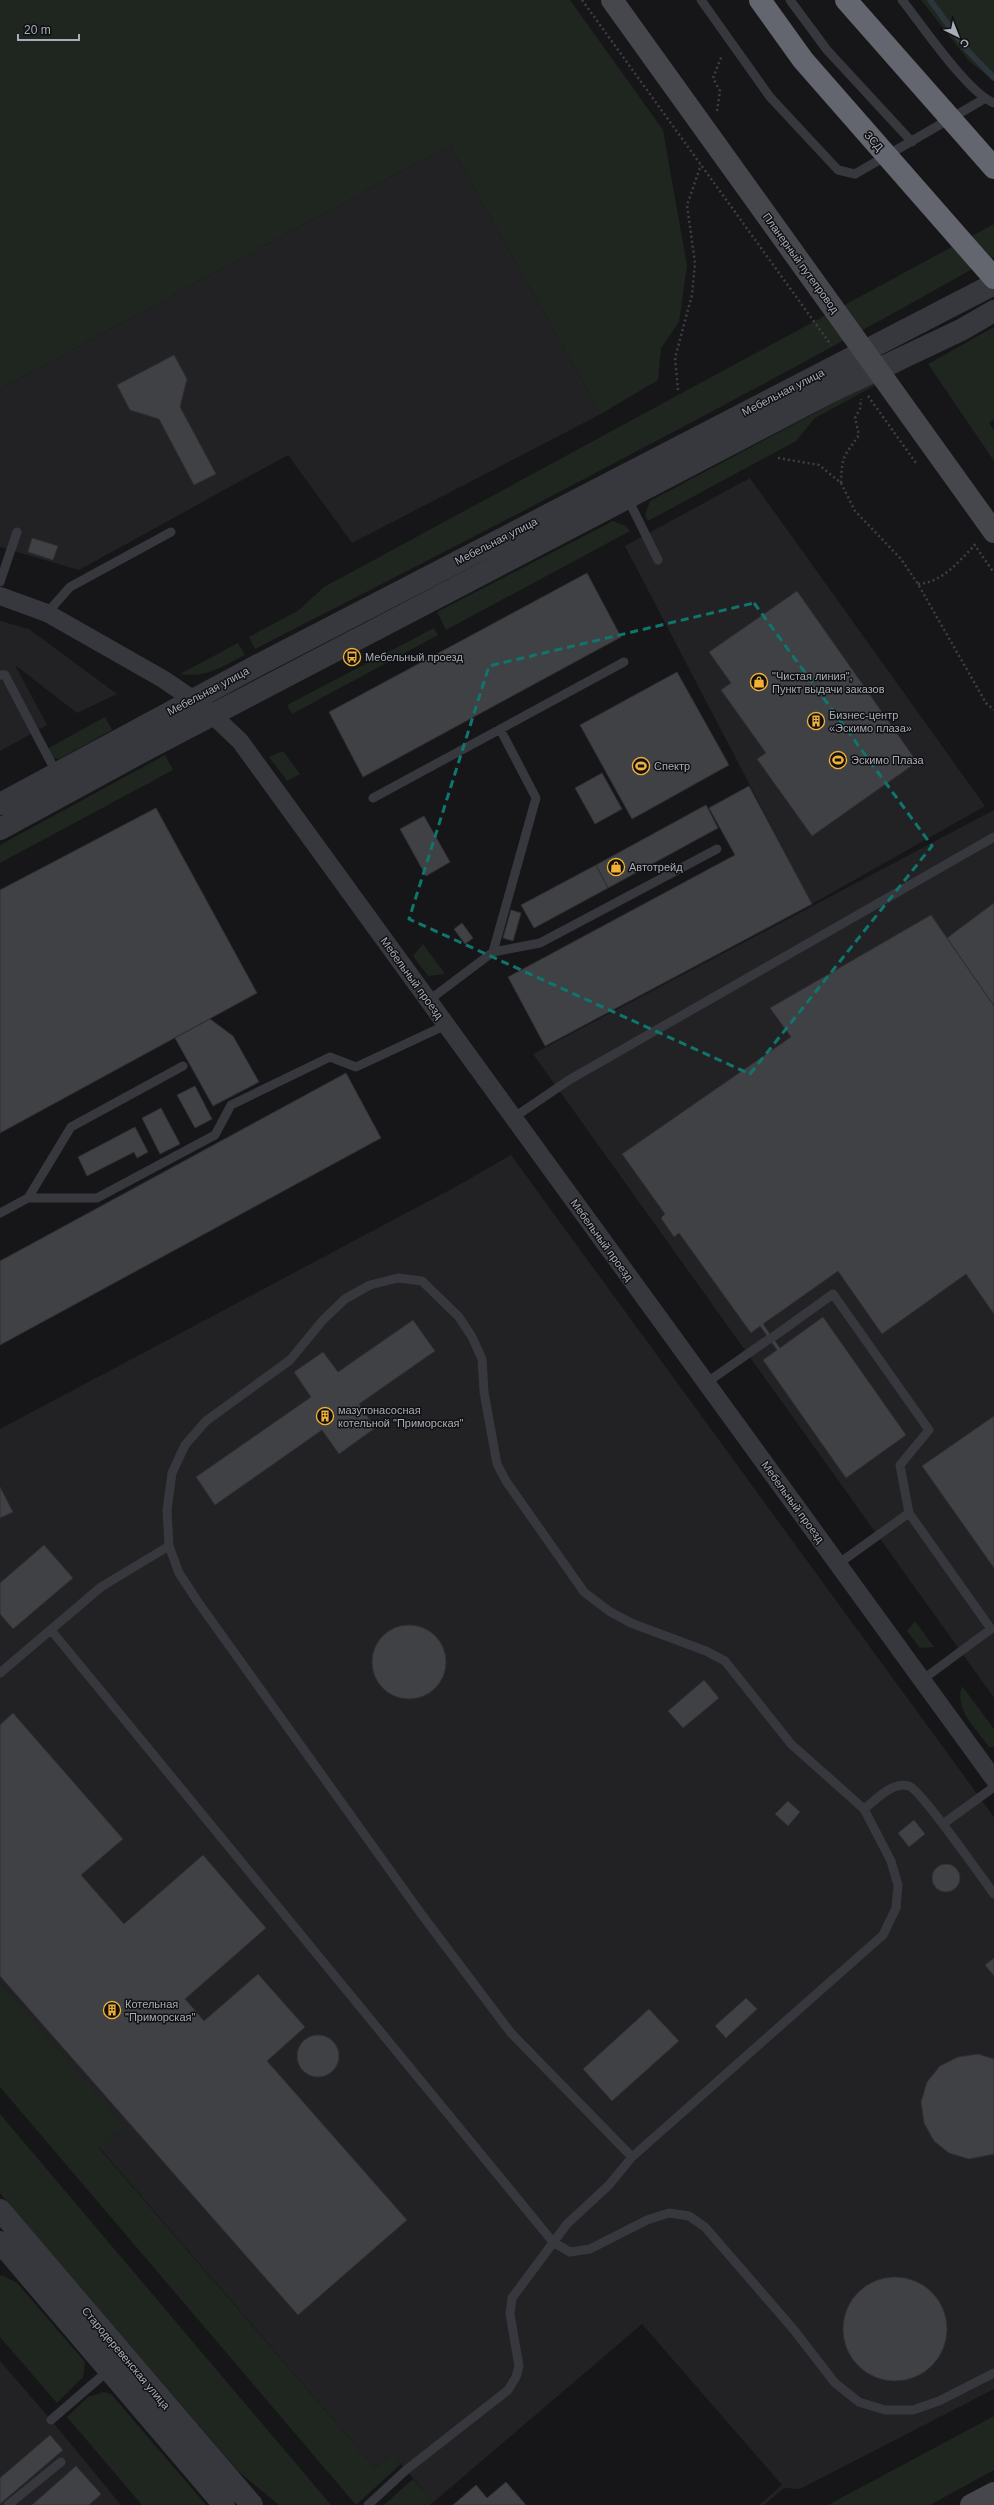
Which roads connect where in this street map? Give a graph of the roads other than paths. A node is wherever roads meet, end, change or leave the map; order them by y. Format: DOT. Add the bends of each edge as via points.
graph roads {
  1 [pos="612,0"];
  2 [pos="701,0"];
  3 [pos="760,0"];
  4 [pos="790,0"];
  5 [pos="846,0"];
  6 [pos="902,0"];
  7 [pos="984,99"];
  8 [pos="994,103"];
  9 [pos="912,142"];
  10 [pos="994,168"];
  11 [pos="994,278"];
  12 [pos="994,284"];
  13 [pos="994,311"];
  14 [pos="616,479"];
  15 [pos="627,498"];
  16 [pos="992,529"];
  17 [pos="17,532"];
  18 [pos="171,532"];
  19 [pos="658,560"];
  20 [pos="0,582"];
  21 [pos="0,596"];
  22 [pos="47,613"];
  23 [pos="624,662"];
  24 [pos="0,675"];
  25 [pos="203,708"];
  26 [pos="500,729"];
  27 [pos="62,783"];
  28 [pos="373,798"];
  29 [pos="0,804"];
  30 [pos="0,828"];
  31 [pos="994,837"];
  32 [pos="717,848"];
  33 [pos="493,952"];
  34 [pos="428,1001"];
  35 [pos="446,1025"];
  36 [pos="183,1066"];
  37 [pos="513,1118"];
  38 [pos="28,1198"];
  39 [pos="0,1213"];
  40 [pos="706,1383"];
  41 [pos="909,1513"];
  42 [pos="169,1546"];
  43 [pos="838,1564"];
  44 [pos="992,1629"];
  45 [pos="51,1630"];
  46 [pos="0,1673"];
  47 [pos="922,1680"];
  48 [pos="992,1771"];
  49 [pos="994,1787"];
  50 [pos="864,1809"];
  51 [pos="943,1824"];
  52 [pos="994,1894"];
  53 [pos="632,2157"];
  54 [pos="0,2210"];
  55 [pos="553,2242"];
  56 [pos="11,2248"];
  57 [pos="117,2363"];
  58 [pos="994,2372"];
  59 [pos="51,2420"];
  60 [pos="61,2462"];
  61 [pos="994,2493"];
  62 [pos="8,2505"];
  63 [pos="224,2505"];
  64 [pos="252,2505"];
  65 [pos="368,2505"];
  66 [pos="972,2505"];
  1 -- 16 [label="main road, Планерный путепровод"];
  2 -- 9 [label="lane" via="770,97 838,170 855,174"];
  3 -- 11 [label="highway, ЗСД" via="803,60"];
  4 -- 9 [label="lane" via="826,50"];
  5 -- 10 [label="highway"];
  6 -- 7 [label="lane"];
  7 -- 8 [label="lane"];
  7 -- 9 [label="lane"];
  12 -- 14 [label="street, Мебельная улица"];
  13 -- 15 [label="street, Мебельная улица" via="961,330 832,391"];
  14 -- 15 [label="lane"];
  14 -- 25 [label="street, Мебельная улица"];
  15 -- 19 [label="lane"];
  15 -- 25 [label="street, Мебельная улица"];
  17 -- 20 [label="lane"];
  18 -- 22 [label="lane" via="70,588"];
  21 -- 22 [label="street, Мебельный проезд"];
  22 -- 25 [label="street, Мебельный проезд" via="163,679"];
  23 -- 26 [label="lane"];
  24 -- 27 [label="lane" via="5,675"];
  25 -- 27 [label="street, Мебельная улица"];
  25 -- 34 [label="street, Мебельный проезд" via="240,740"];
  26 -- 28 [label="lane"];
  26 -- 33 [label="lane" via="536,798"];
  27 -- 29 [label="street, Мебельная улица"];
  27 -- 30 [label="street, Мебельная улица"];
  31 -- 37 [label="lane" via="569,1080"];
  32 -- 33 [label="lane" via="540,943"];
  33 -- 34 [label="lane"];
  34 -- 35 [label="street, Мебельный проезд"];
  35 -- 37 [label="street, Мебельный проезд"];
  35 -- 38 [label="lane" via="356,1067 330,1057 231,1105 215,1135 97,1198"];
  36 -- 38 [label="lane" via="71,1126"];
  37 -- 40 [label="street, Мебельный проезд"];
  38 -- 39 [label="lane"];
  40 -- 41 [label="lane" via="833,1294 928,1430 900,1465"];
  40 -- 43 [label="street, Мебельный проезд"];
  41 -- 43 [label="lane"];
  41 -- 44 [label="lane"];
  42 -- 45 [label="lane" via="101,1587"];
  42 -- 50 [label="lane" via="166,1510 172,1473 185,1445 206,1421 290,1360 323,1320 345,1299 370,1285 398,1278 422,1281 459,1317 472,1337 482,1360 484,1392 497,1464 506,1481 584,1592 609,1611 631,1623 706,1651 725,1661 791,1744"];
  42 -- 53 [label="lane" via="179,1573 198,1602 422,1915 511,2034"];
  43 -- 47 [label="street, Мебельный проезд"];
  44 -- 47 [label="lane"];
  45 -- 46 [label="lane"];
  45 -- 55 [label="lane"];
  47 -- 48 [label="street, Мебельный проезд"];
  49 -- 51 [label="lane"];
  50 -- 51 [label="lane" via="887,1790 909,1786"];
  50 -- 53 [label="lane" via="891,1861 898,1885 896,1908 883,1934"];
  51 -- 52 [label="lane"];
  53 -- 55 [label="lane" via="609,2185 567,2224"];
  54 -- 56 [label="street, Стародеревенская улица"];
  55 -- 58 [label="lane" via="570,2252 590,2249 647,2220 669,2214 689,2216 710,2232 794,2330 835,2383 859,2402 885,2410 913,2410 939,2401"];
  55 -- 65 [label="lane" via="512,2298 510,2314 519,2366 516,2378 508,2390 406,2470"];
  56 -- 57 [label="street, Стародеревенская улица"];
  57 -- 59 [label="lane"];
  57 -- 63 [label="street, Стародеревенская улица"];
  57 -- 64 [label="street, Стародеревенская улица"];
  60 -- 62 [label="lane"];
  61 -- 66 [label="main road"];
}
